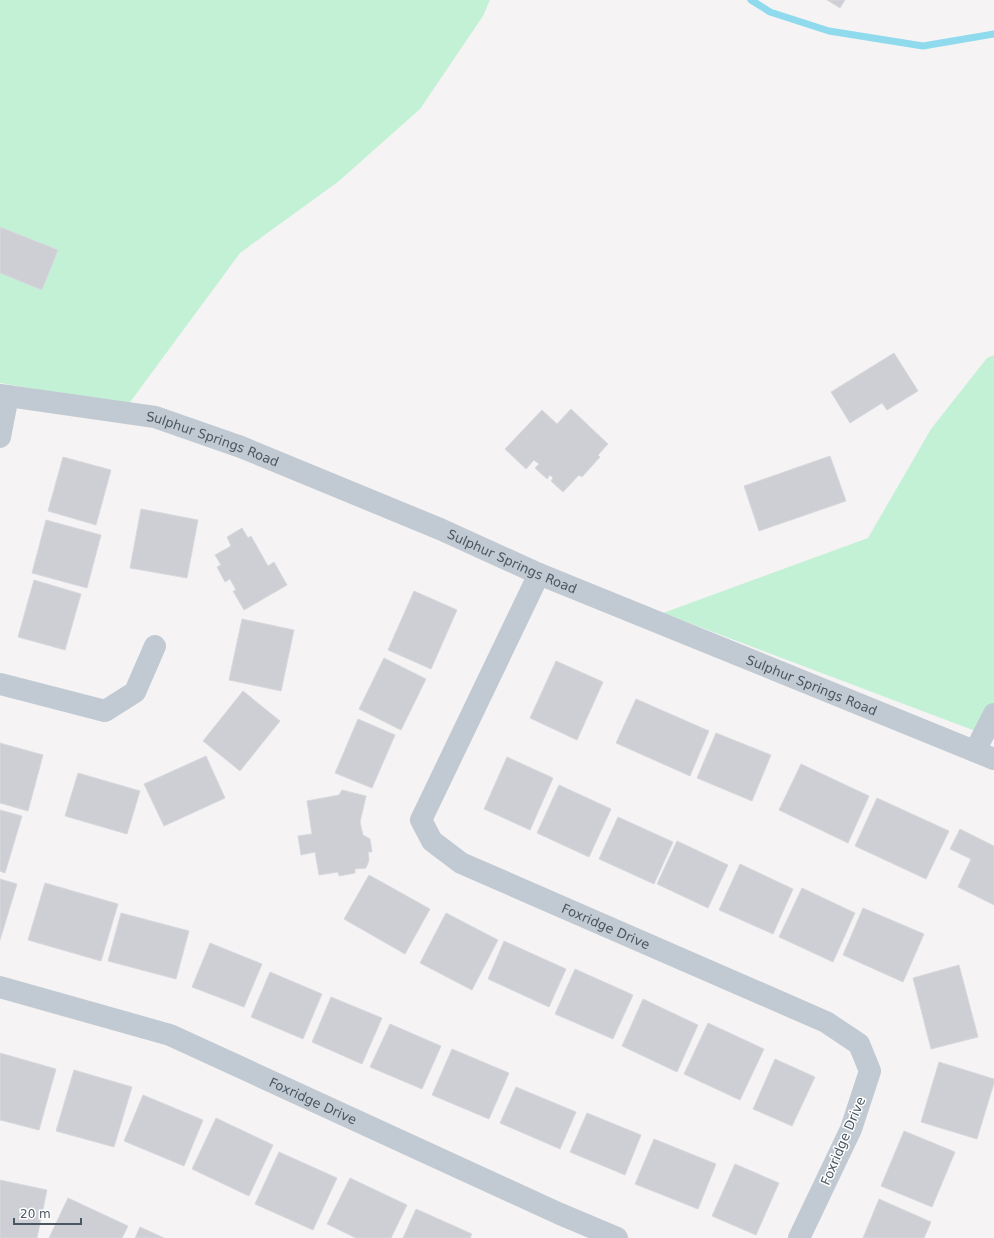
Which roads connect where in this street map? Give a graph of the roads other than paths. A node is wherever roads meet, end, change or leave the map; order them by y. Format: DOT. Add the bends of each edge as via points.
graph roads {
  1 [pos="4,396"];
  2 [pos="0,437"];
  3 [pos="539,574"];
  4 [pos="155,646"];
  5 [pos="0,684"];
  6 [pos="994,714"];
  7 [pos="985,755"];
  8 [pos="0,987"];
  9 [pos="617,1238"];
  10 [pos="799,1238"];
  1 -- 2 [label="street"];
  1 -- 3 [label="street, Sulphur Springs Road" via="155,417 241,447 440,529"];
  3 -- 7 [label="street, Sulphur Springs Road"];
  3 -- 10 [label="street, Foxridge Drive" via="422,820 432,841 461,863 826,1022 859,1044 870,1071 851,1129"];
  4 -- 5 [label="street" via="135,692 104,711"];
  6 -- 7 [label="street, Sulphur Springs Road"];
  8 -- 9 [label="street, Foxridge Drive" via="170,1035"];
}
